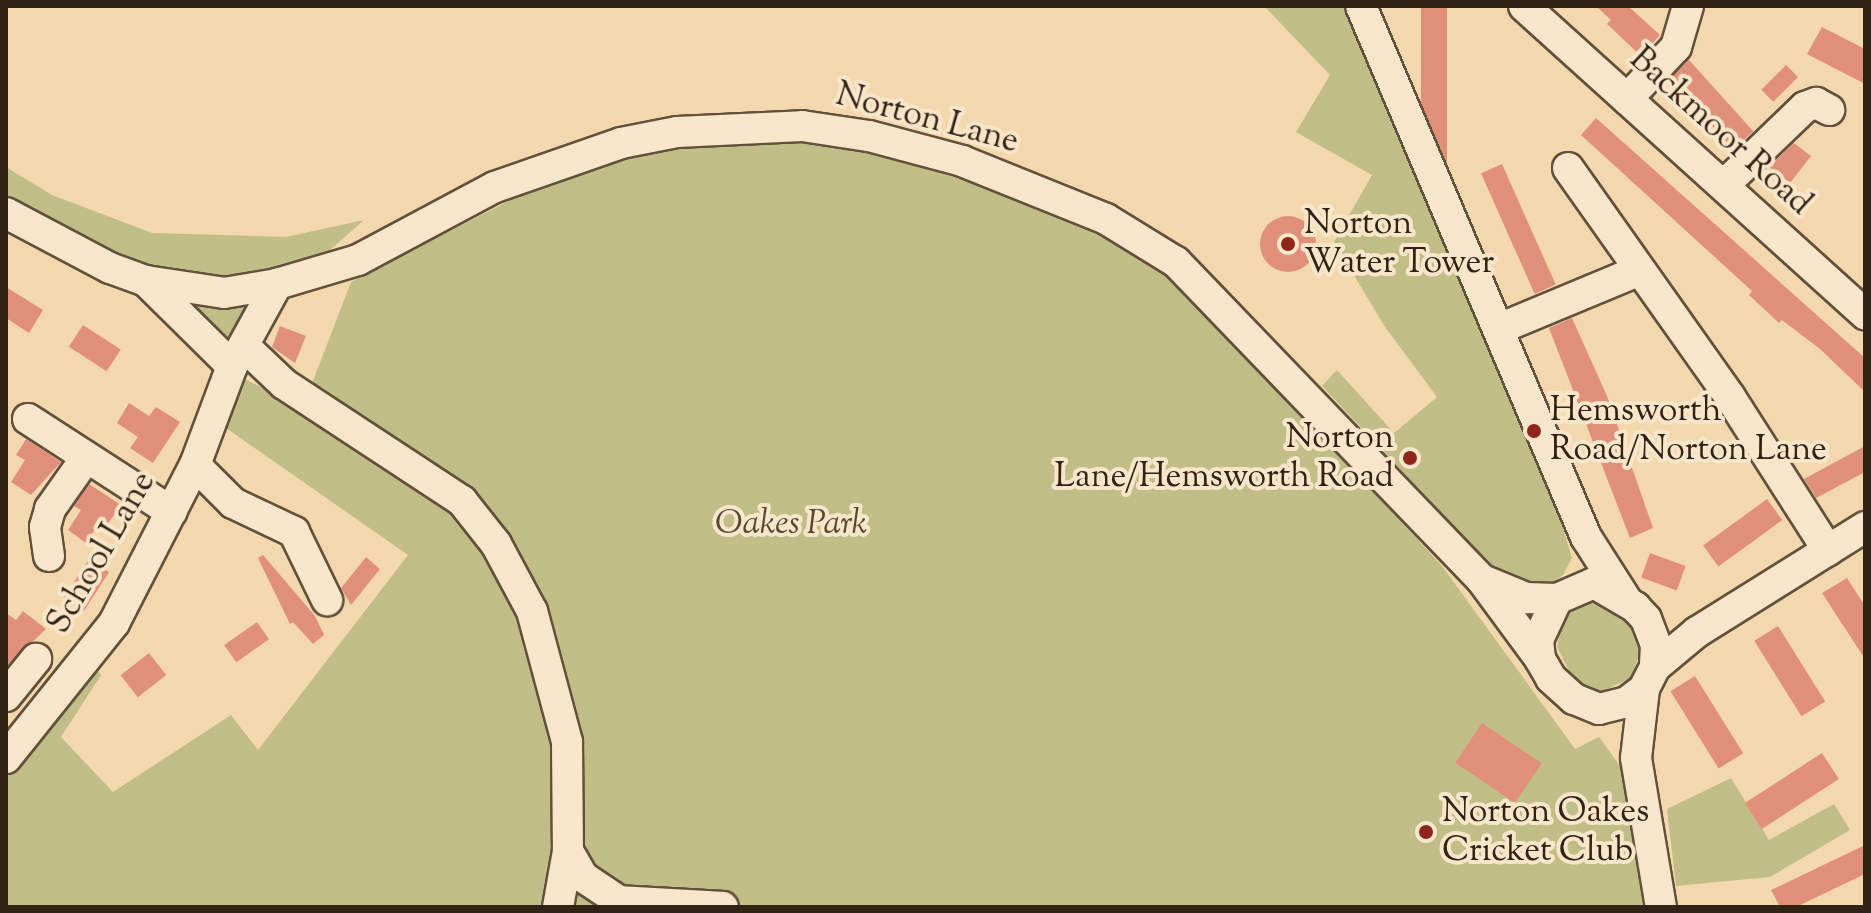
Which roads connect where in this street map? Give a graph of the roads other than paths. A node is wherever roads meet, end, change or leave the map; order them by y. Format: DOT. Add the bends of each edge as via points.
graph roads {
  1 [pos="1361,6"];
  2 [pos="1524,6"];
  3 [pos="1688,6"];
  4 [pos="1627,99"];
  5 [pos="1829,110"];
  6 [pos="1568,168"];
  7 [pos="1724,185"];
  8 [pos="6,213"];
  9 [pos="1638,271"];
  10 [pos="146,281"];
  11 [pos="277,284"];
  12 [pos="1865,314"];
  13 [pos="1501,328"];
  14 [pos="238,356"];
  15 [pos="28,419"];
  16 [pos="86,458"];
  17 [pos="195,465"];
  18 [pos="172,512"];
  19 [pos="1865,527"];
  20 [pos="1586,537"];
  21 [pos="1828,550"];
  22 [pos="49,556"];
  23 [pos="1482,580"];
  24 [pos="1564,594"];
  25 [pos="327,600"];
  26 [pos="1636,608"];
  27 [pos="1697,632"];
  28 [pos="36,659"];
  29 [pos="1540,659"];
  30 [pos="1649,678"];
  31 [pos="6,696"];
  32 [pos="1594,708"];
  33 [pos="6,712"];
  34 [pos="29,736"];
  35 [pos="6,758"];
  36 [pos="1636,758"];
  37 [pos="568,851"];
  38 [pos="558,907"];
  39 [pos="723,907"];
  40 [pos="1661,907"];
  1 -- 13 [label="street"];
  2 -- 4 [label="street, Backmoor Road"];
  3 -- 4 [label="street" via="1676,47"];
  4 -- 7 [label="street, Backmoor Road"];
  5 -- 7 [label="street" via="1816,103 1805,107"];
  6 -- 9 [label="street"];
  7 -- 12 [label="street, Backmoor Road"];
  8 -- 10 [label="street, Norton Lane" via="69,249"];
  9 -- 13 [label="street"];
  9 -- 21 [label="street" via="1730,397"];
  10 -- 11 [label="street, Norton Lane" via="224,293"];
  10 -- 14 [label="street"];
  11 -- 14 [label="street, School Lane"];
  11 -- 23 [label="street, Norton Lane" via="358,260 495,187 621,143 745,127 802,126 869,136 962,161 1040,190 1106,219 1176,262"];
  13 -- 20 [label="street"];
  14 -- 17 [label="street, School Lane"];
  14 -- 37 [label="street" via="462,501 496,544 532,611 553,681 567,742"];
  15 -- 16 [label="street"];
  16 -- 18 [label="street"];
  16 -- 22 [label="street" via="50,509 45,527"];
  17 -- 18 [label="street, School Lane"];
  17 -- 25 [label="street" via="233,503 294,532"];
  18 -- 34 [label="street, School Lane" via="114,623"];
  19 -- 21 [label="street"];
  20 -- 24 [label="street" via="1584,562"];
  20 -- 26 [label="street"];
  21 -- 27 [label="street"];
  23 -- 24 [label="street, Norton Lane" via="1526,598"];
  23 -- 29 [label="street, Norton Lane"];
  24 -- 26 [label="street" via="1594,583"];
  24 -- 29 [label="street" via="1540,625"];
  26 -- 27 [label="street" via="1672,631"];
  26 -- 30 [label="street" via="1656,645"];
  27 -- 30 [label="street"];
  28 -- 31 [label="street"];
  29 -- 32 [label="street" via="1562,689"];
  30 -- 32 [label="street" via="1627,702"];
  30 -- 36 [label="street"];
  32 -- 36 [label="street"];
  33 -- 34 [label="street"];
  34 -- 35 [label="street, School Lane"];
  36 -- 40 [label="street"];
  37 -- 38 [label="street"];
  37 -- 39 [label="street" via="583,877 619,901"];
}
